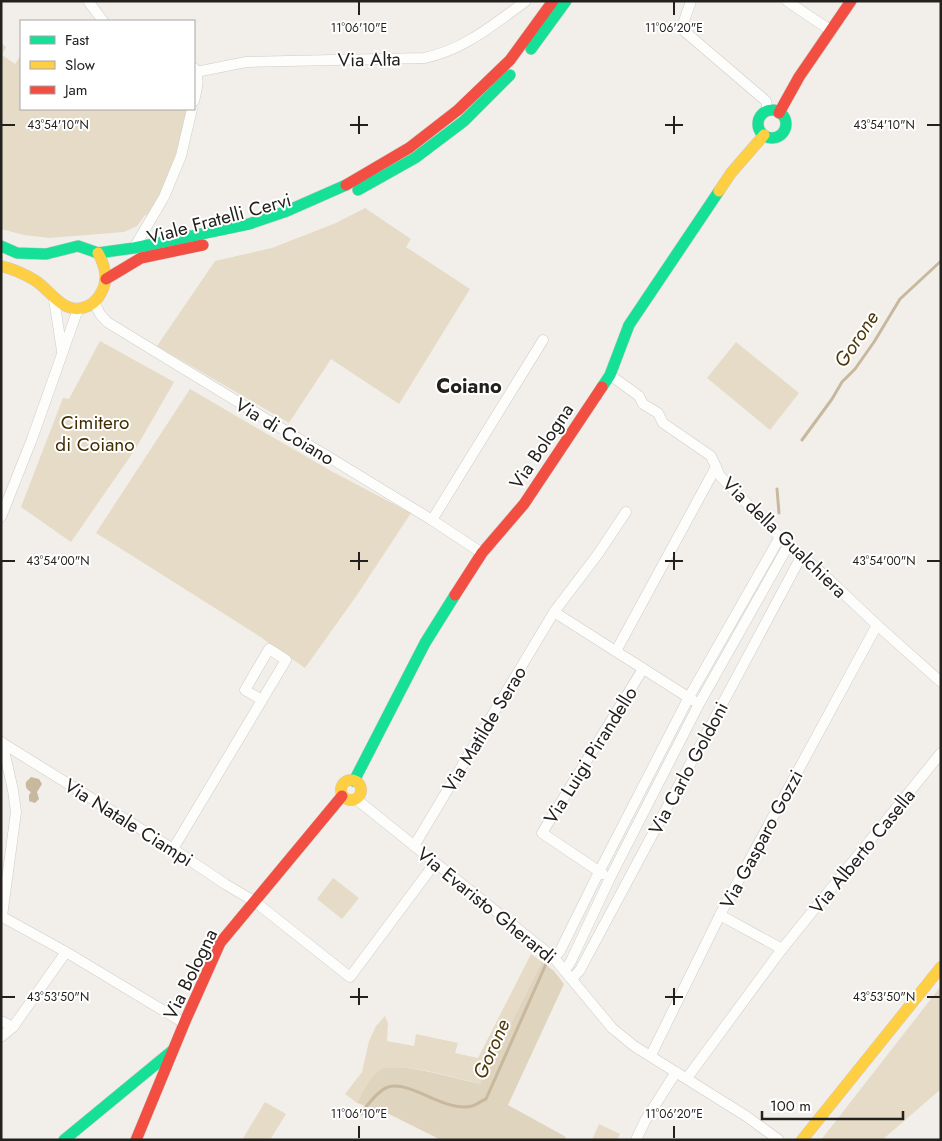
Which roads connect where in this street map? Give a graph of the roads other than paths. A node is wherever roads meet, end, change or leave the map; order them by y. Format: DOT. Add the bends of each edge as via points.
graph roads {
  1 [pos="88,1"];
  2 [pos="526,1"];
  3 [pos="553,1"];
  4 [pos="566,1"];
  5 [pos="691,1"];
  6 [pos="787,1"];
  7 [pos="851,1"];
  8 [pos="102,20"];
  9 [pos="830,30"];
  10 [pos="195,70"];
  11 [pos="195,98"];
  12 [pos="192,110"];
  13 [pos="774,112"];
  14 [pos="764,135"];
  15 [pos="1,246"];
  16 [pos="134,248"];
  17 [pos="98,253"];
  18 [pos="1,266"];
  19 [pos="106,279"];
  20 [pos="54,299"];
  21 [pos="95,304"];
  22 [pos="78,309"];
  23 [pos="543,340"];
  24 [pos="62,355"];
  25 [pos="610,375"];
  26 [pos="716,468"];
  27 [pos="626,512"];
  28 [pos="1,517"];
  29 [pos="432,520"];
  30 [pos="780,537"];
  31 [pos="789,544"];
  32 [pos="482,553"];
  33 [pos="802,555"];
  34 [pos="554,612"];
  35 [pos="877,626"];
  36 [pos="616,650"];
  37 [pos="643,669"];
  38 [pos="941,682"];
  39 [pos="689,697"];
  40 [pos="262,700"];
  41 [pos="700,704"];
  42 [pos="2,742"];
  43 [pos="941,753"];
  44 [pos="354,781"];
  45 [pos="342,796"];
  46 [pos="356,800"];
  47 [pos="414,846"];
  48 [pos="173,850"];
  49 [pos="435,863"];
  50 [pos="599,872"];
  51 [pos="610,878"];
  52 [pos="254,901"];
  53 [pos="720,915"];
  54 [pos="2,916"];
  55 [pos="782,949"];
  56 [pos="66,952"];
  57 [pos="554,958"];
  58 [pos="941,967"];
  59 [pos="565,971"];
  60 [pos="572,979"];
  61 [pos="1,1021"];
  62 [pos="184,1023"];
  63 [pos="13,1027"];
  64 [pos="1,1037"];
  65 [pos="174,1049"];
  66 [pos="651,1055"];
  67 [pos="676,1072"];
  68 [pos="138,1078"];
  69 [pos="687,1078"];
  70 [pos="157,1089"];
  71 [pos="64,1140"];
  72 [pos="136,1140"];
  73 [pos="636,1140"];
  74 [pos="780,1140"];
  75 [pos="802,1140"];
  1 -- 8 [label="street"];
  2 -- 10 [label="street, Via Alta" via="475,38 439,55 246,62"];
  3 -- 16 [label="street, Viale Fratelli Cervi" via="510,60 458,110 365,176 287,211 249,224"];
  4 -- 19 [label="street, Viale Fratelli Cervi" via="518,67 464,121 415,158 368,186 289,220 207,244 141,258"];
  5 -- 13 [label="street" via="683,30 766,101"];
  6 -- 9 [label="street"];
  7 -- 9 [label="street"];
  9 -- 13 [label="street"];
  10 -- 11 [label="street" via="198,84"];
  12 -- 16 [label="street" via="181,156 164,198"];
  13 -- 14 [label="street" via="762,114 758,121"];
  13 -- 14 [label="street, Via Bologna" via="785,122 782,133 771,138"];
  14 -- 25 [label="street, Via Bologna" via="731,172 629,325"];
  15 -- 17 [label="street, Viale Fratelli Cervi" via="17,254 46,254 78,246"];
  16 -- 17 [label="street, Viale Fratelli Cervi"];
  17 -- 19 [label="street" via="105,266"];
  18 -- 20 [label="street" via="28,276 42,285"];
  19 -- 21 [label="street"];
  20 -- 22 [label="street"];
  20 -- 24 [label="street"];
  21 -- 22 [label="street"];
  21 -- 29 [label="street, Via di Coiano" via="107,322"];
  22 -- 24 [label="street"];
  23 -- 29 [label="street"];
  24 -- 28 [label="street"];
  25 -- 26 [label="street, Via della Gualchiera" via="640,396 644,404 658,413 663,423 711,456"];
  25 -- 32 [label="street, Via Bologna" via="524,504"];
  26 -- 30 [label="street, Via della Gualchiera" via="720,476"];
  26 -- 36 [label="street"];
  27 -- 34 [label="street, Via Matilde Serao"];
  29 -- 32 [label="street, Via di Coiano"];
  30 -- 31 [label="street, Via della Gualchiera"];
  30 -- 39 [label="street, Via Carlo Goldoni"];
  31 -- 33 [label="street, Via della Gualchiera"];
  31 -- 41 [label="street, Via Carlo Goldoni"];
  32 -- 44 [label="street, Via Bologna" via="425,643"];
  33 -- 35 [label="street, Via della Gualchiera"];
  33 -- 60 [label="street, Via Carlo Goldoni" via="580,970"];
  34 -- 36 [label="street"];
  34 -- 47 [label="street, Via Matilde Serao"];
  35 -- 38 [label="street, Via della Gualchiera"];
  35 -- 53 [label="street, Via Gasparo Gozzi"];
  36 -- 37 [label="street"];
  37 -- 39 [label="street"];
  37 -- 50 [label="street, Via Luigi Pirandello" via="542,832"];
  39 -- 41 [label="street, Via Carlo Goldoni"];
  39 -- 50 [label="street, Via Carlo Goldoni"];
  40 -- 40 [label="street" via="245,690 269,649 286,660"];
  40 -- 48 [label="street"];
  41 -- 51 [label="street, Via Carlo Goldoni"];
  42 -- 48 [label="street, Via Natale Ciampi"];
  42 -- 54 [label="street" via="16,812"];
  43 -- 55 [label="street, Via Alberto Casella"];
  44 -- 45 [label="street, Via Bologna" via="344,782"];
  44 -- 46 [label="street" via="361,789"];
  45 -- 46 [label="street" via="350,801"];
  45 -- 52 [label="street, Via Bologna"];
  46 -- 47 [label="street, Via Evaristo Gherardi"];
  47 -- 49 [label="street, Via Evaristo Gherardi"];
  48 -- 52 [label="street, Via Natale Ciampi"];
  49 -- 52 [label="street, Via Natale Ciampi" via="350,977"];
  49 -- 57 [label="street, Via Evaristo Gherardi"];
  50 -- 51 [label="street"];
  50 -- 57 [label="street, Via Carlo Goldoni"];
  51 -- 59 [label="street, Via Carlo Goldoni"];
  52 -- 62 [label="street, Via Bologna" via="220,943"];
  53 -- 55 [label="street"];
  53 -- 66 [label="street, Via Gasparo Gozzi"];
  54 -- 56 [label="street"];
  55 -- 69 [label="street, Via Alberto Casella"];
  56 -- 62 [label="street"];
  56 -- 63 [label="street"];
  57 -- 59 [label="street, Via Evaristo Gherardi"];
  58 -- 75 [label="street"];
  59 -- 60 [label="street, Via Evaristo Gherardi"];
  60 -- 66 [label="street, Via Evaristo Gherardi" via="612,1028"];
  61 -- 63 [label="street"];
  62 -- 65 [label="street, Via Bologna"];
  63 -- 64 [label="street"];
  65 -- 68 [label="street"];
  65 -- 70 [label="street, Via Bologna"];
  66 -- 67 [label="street, Via Evaristo Gherardi"];
  67 -- 69 [label="street, Via Evaristo Gherardi"];
  67 -- 73 [label="street"];
  68 -- 70 [label="street" via="150,1082"];
  68 -- 71 [label="street"];
  69 -- 74 [label="street, Via Evaristo Gherardi"];
  70 -- 72 [label="street, Via Bologna"];
}
